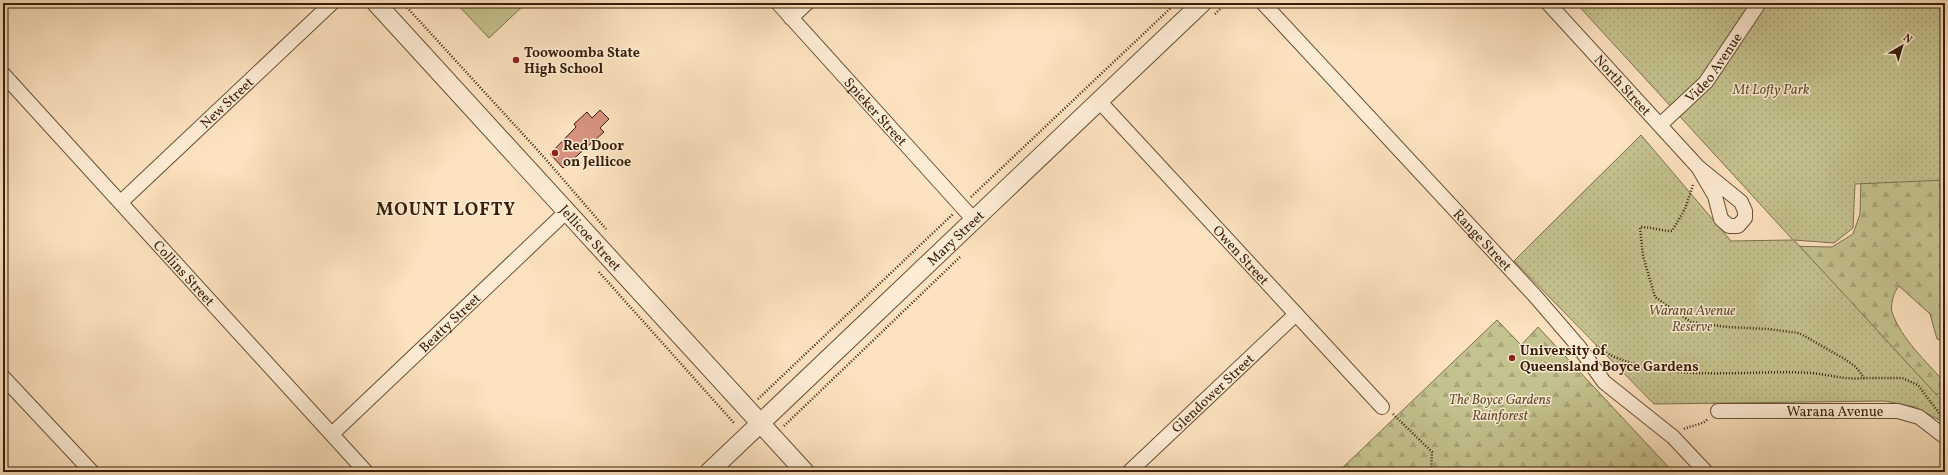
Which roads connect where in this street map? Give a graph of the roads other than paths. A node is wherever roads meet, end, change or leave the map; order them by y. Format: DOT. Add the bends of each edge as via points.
graph roads {
  1 [pos="332,3"];
  2 [pos="376,3"];
  3 [pos="778,3"];
  4 [pos="807,3"];
  5 [pos="1202,3"];
  6 [pos="1263,3"];
  7 [pos="1548,3"];
  8 [pos="1756,3"];
  9 [pos="791,18"];
  10 [pos="3,74"];
  11 [pos="1100,102"];
  12 [pos="1660,126"];
  13 [pos="1698,167"];
  14 [pos="121,202"];
  15 [pos="567,211"];
  16 [pos="974,220"];
  17 [pos="1296,314"];
  18 [pos="3,377"];
  19 [pos="1382,407"];
  20 [pos="1718,411"];
  21 [pos="760,424"];
  22 [pos="332,434"];
  23 [pos="1945,437"];
  24 [pos="92,472"];
  25 [pos="366,472"];
  26 [pos="709,472"];
  27 [pos="805,472"];
  28 [pos="1129,472"];
  29 [pos="1706,472"];
  1 -- 14 [label="street, New Street"];
  2 -- 15 [label="street, Jellicoe Street"];
  3 -- 9 [label="street, Spieker Street"];
  4 -- 9 [label="street"];
  5 -- 11 [label="street, Mary Street"];
  6 -- 29 [label="street, Range Street" via="1536,296 1579,347 1604,382 1673,437"];
  7 -- 12 [label="street, North Street"];
  8 -- 12 [label="street, Video Avenue" via="1757,6 1706,82"];
  9 -- 16 [label="street, Spieker Street"];
  10 -- 14 [label="street, Collins Street"];
  11 -- 16 [label="street, Mary Street"];
  11 -- 17 [label="street, Owen Street"];
  12 -- 13 [label="street, North Street"];
  14 -- 22 [label="street, Collins Street"];
  15 -- 21 [label="street, Jellicoe Street"];
  15 -- 22 [label="street, Beatty Street"];
  16 -- 21 [label="street, Mary Street"];
  17 -- 19 [label="street, Owen Street"];
  17 -- 28 [label="street, Glendower Street"];
  18 -- 24 [label="street"];
  20 -- 23 [label="street, Warana Avenue" via="1898,411 1919,417"];
  21 -- 26 [label="street, Mary Street"];
  21 -- 27 [label="street, Jellicoe Street"];
  22 -- 25 [label="street, Collins Street"];
}
